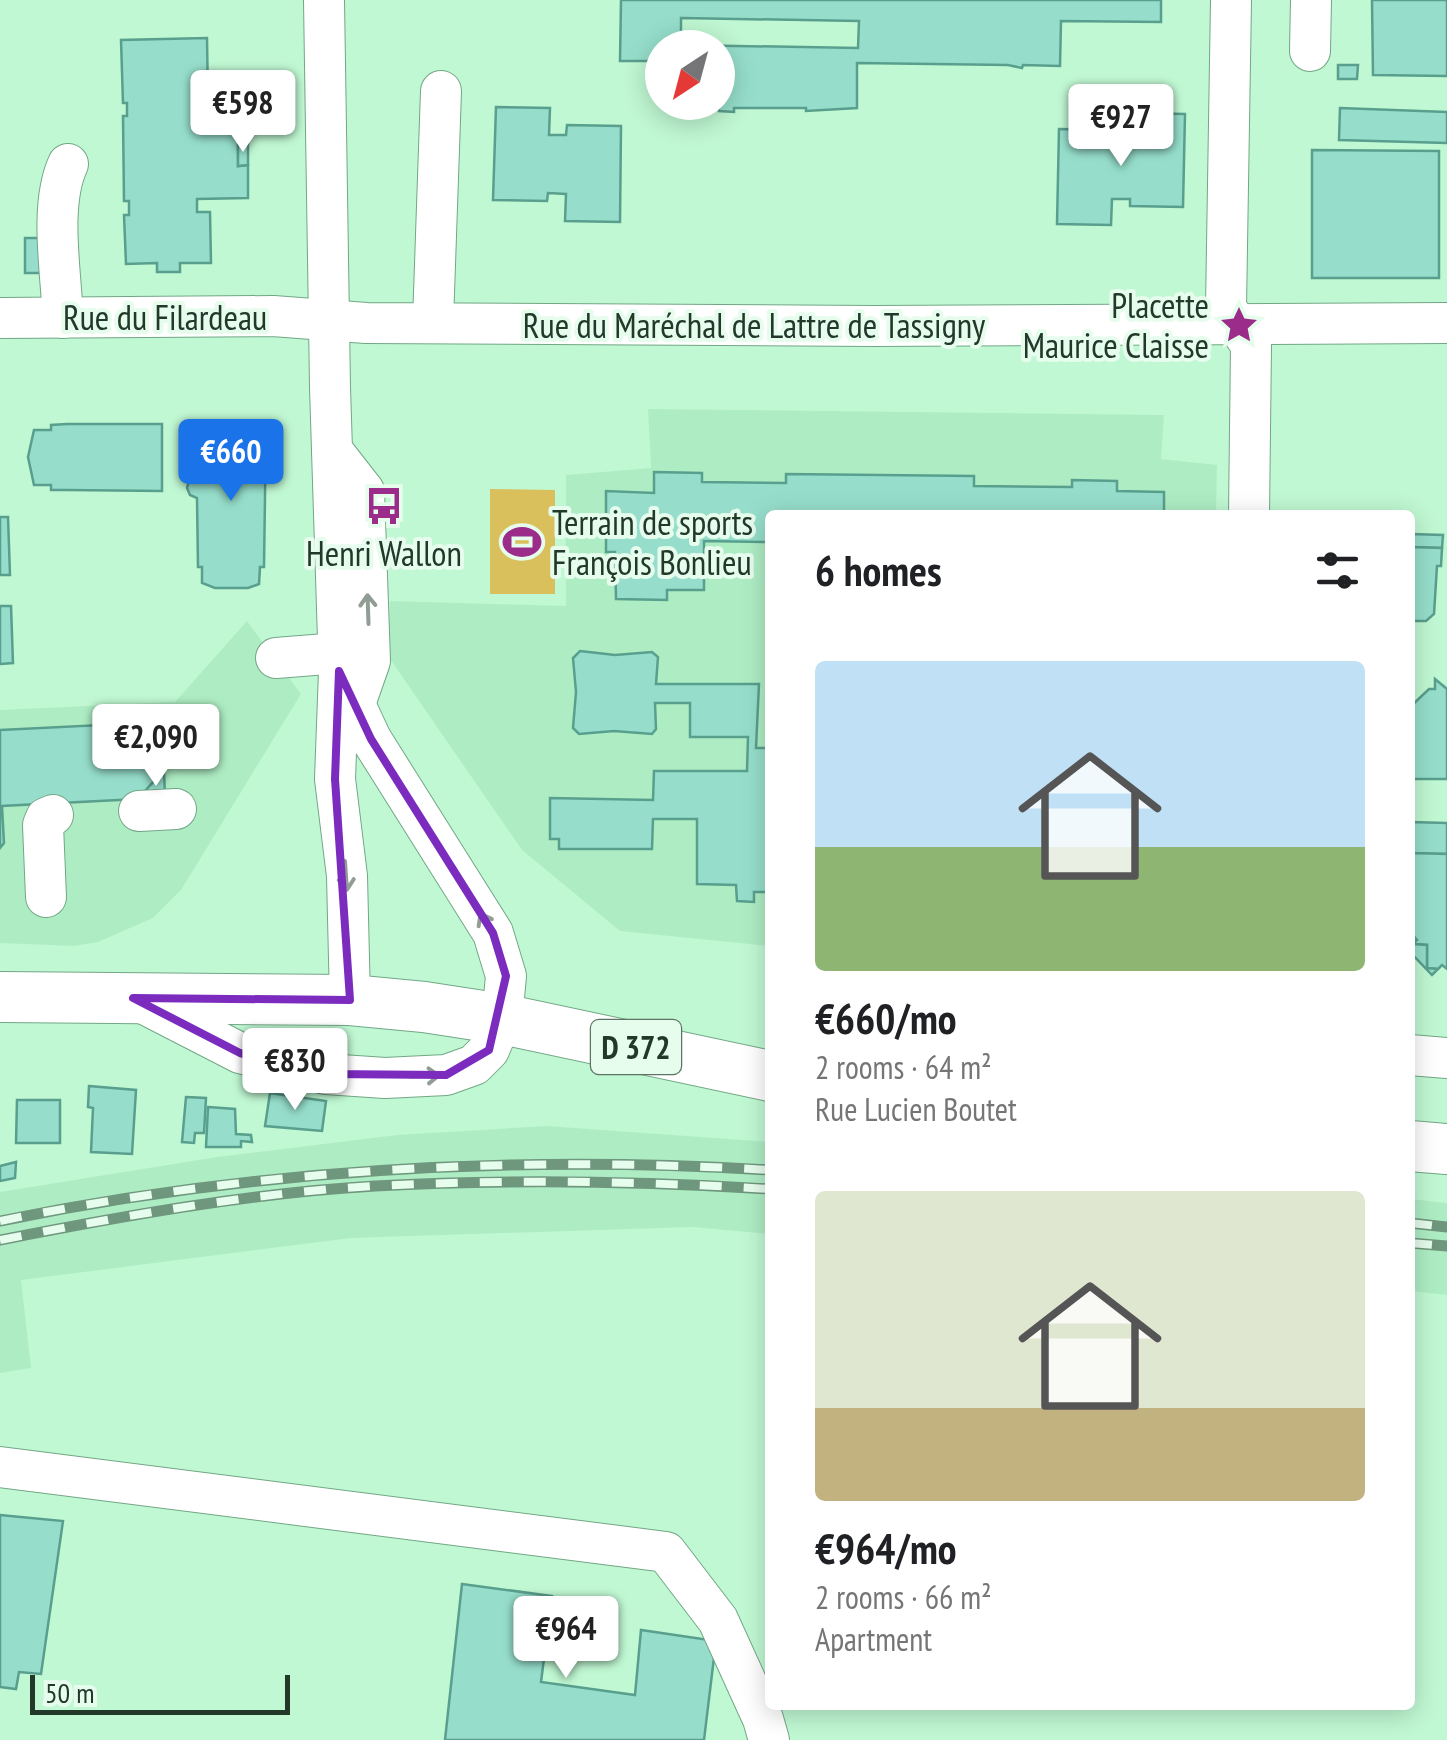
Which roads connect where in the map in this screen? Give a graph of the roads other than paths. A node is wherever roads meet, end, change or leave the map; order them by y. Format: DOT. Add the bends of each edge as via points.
graph roads {
  1 [pos="324,0"];
  2 [pos="1231,0"];
  3 [pos="1311,0"];
  4 [pos="1310,51"];
  5 [pos="441,91"];
  6 [pos="68,164"];
  7 [pos="0,318"];
  8 [pos="63,318"];
  9 [pos="329,319"];
  10 [pos="433,322"];
  11 [pos="1447,324"];
  12 [pos="1239,325"];
  13 [pos="332,450"];
  14 [pos="1249,510"];
  15 [pos="276,658"];
  16 [pos="344,676"];
  17 [pos="53,814"];
  18 [pos="46,897"];
  19 [pos="0,998"];
  20 [pos="133,998"];
  21 [pos="350,1000"];
  22 [pos="502,1019"];
  23 [pos="1415,1055"];
  24 [pos="1447,1058"];
  25 [pos="765,1075"];
  26 [pos="1415,1146"];
  27 [pos="1447,1149"];
  28 [pos="0,1467"];
  29 [pos="768,1740"];
  1 -- 9 [label="street"];
  2 -- 12 [label="street" via="1226,308"];
  3 -- 4 [label="street"];
  5 -- 10 [label="street"];
  6 -- 8 [label="street" via="58,203"];
  7 -- 8 [label="street, Rue du Filardeau"];
  8 -- 9 [label="street, Rue du Filardeau"];
  9 -- 10 [label="street, Rue du Maréchal de Lattre de Tassigny"];
  9 -- 13 [label="street"];
  10 -- 12 [label="street, Rue du Maréchal de Lattre de Tassigny"];
  11 -- 12 [label="street, Rue du Maréchal de Lattre de Tassigny"];
  12 -- 14 [label="street" via="1251,345"];
  13 -- 16 [label="street"];
  16 -- 13 [label="street, one-way" via="370,662 364,490"];
  15 -- 16 [label="street"];
  16 -- 21 [label="street, one-way" via="335,779 347,876"];
  22 -- 16 [label="street, one-way" via="506,976 493,933 371,739"];
  17 -- 18 [label="street" via="43,825"];
  19 -- 20 [label="main road, D 372"];
  20 -- 21 [label="main road, D 372"];
  20 -- 22 [label="street, one-way" via="240,1054 326,1074 385,1078 446,1075 474,1065 489,1050"];
  21 -- 22 [label="main road, D 372"];
  22 -- 25 [label="main road, D 372"];
  23 -- 24 [label="street"];
  26 -- 27 [label="main road"];
  28 -- 29 [label="street" via="666,1552 718,1620"];
}
